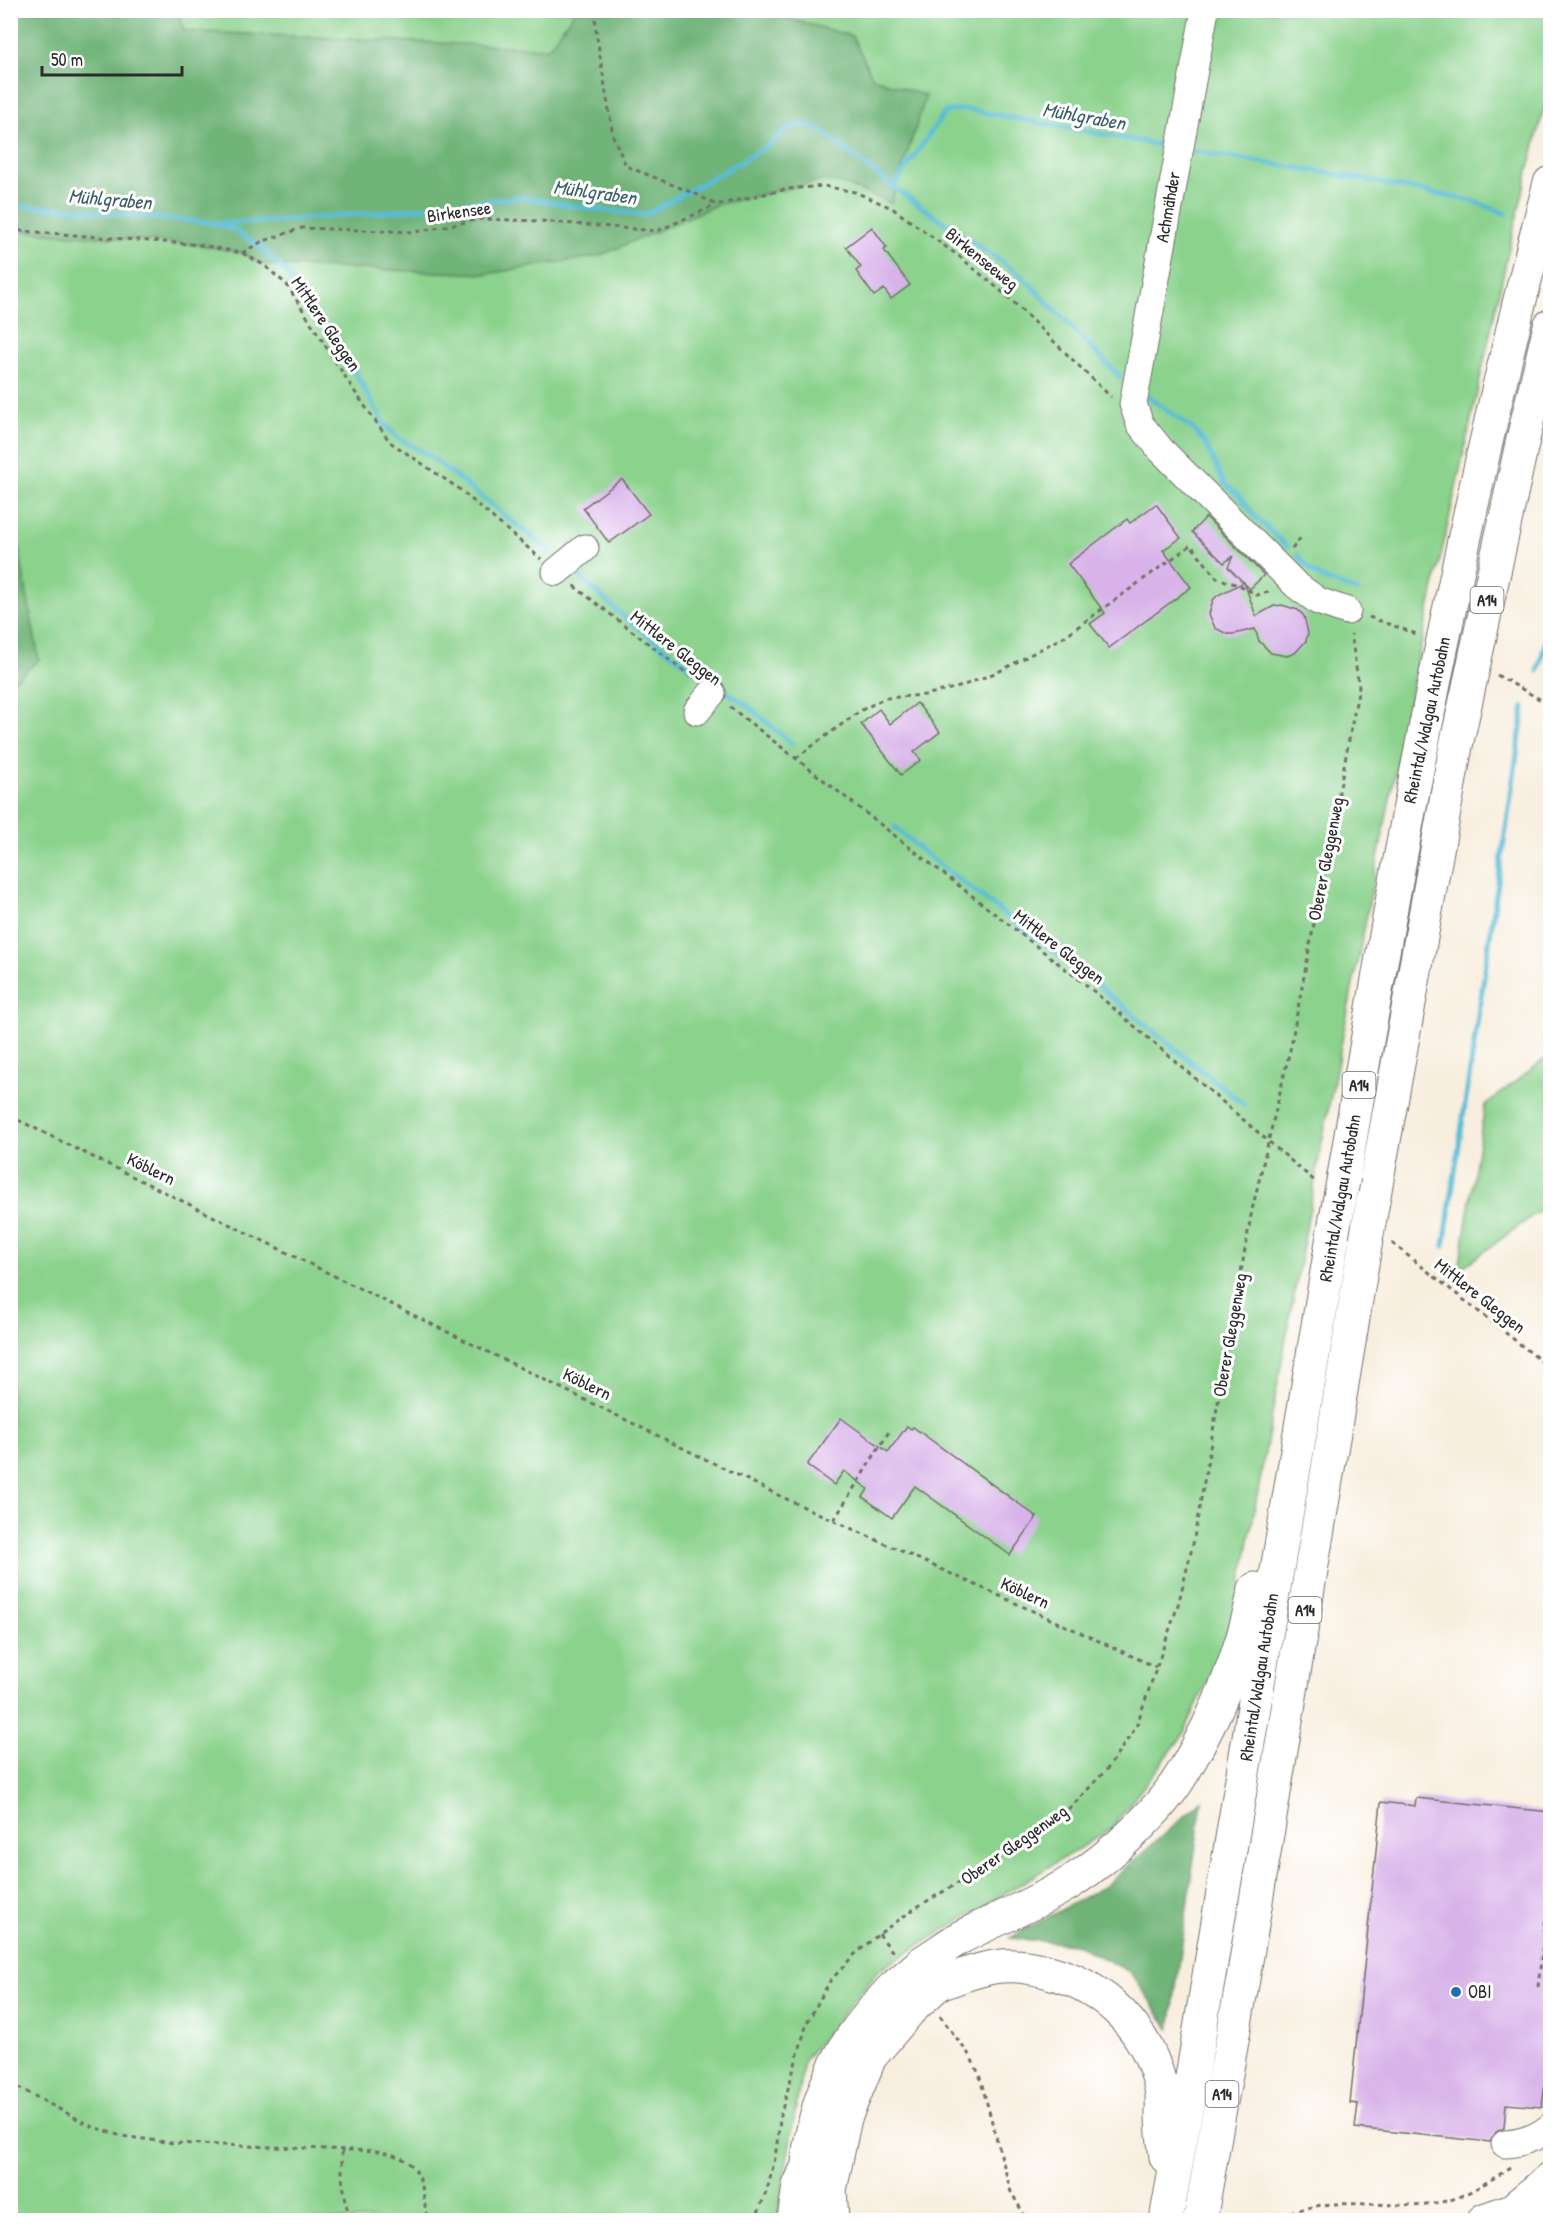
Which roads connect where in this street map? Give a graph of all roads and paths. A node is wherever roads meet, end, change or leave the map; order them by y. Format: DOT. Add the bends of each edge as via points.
graph roads {
  1 [pos="595,10"];
  2 [pos="1205,10"];
  3 [pos="1551,183"];
  4 [pos="716,205"];
  5 [pos="10,230"];
  6 [pos="242,253"];
  7 [pos="1551,326"];
  8 [pos="1133,405"];
  9 [pos="585,548"];
  10 [pos="556,572"];
  11 [pos="1296,585"];
  12 [pos="1347,611"];
  13 [pos="1423,637"];
  14 [pos="1492,673"];
  15 [pos="1551,705"];
  16 [pos="796,758"];
  17 [pos="10,1116"];
  18 [pos="1268,1140"];
  19 [pos="1328,1178"];
  20 [pos="1380,1242"];
  21 [pos="1551,1368"];
  22 [pos="890,1430"];
  23 [pos="1292,1477"];
  24 [pos="834,1520"];
  25 [pos="1156,1667"];
  26 [pos="1546,1916"];
  27 [pos="879,1934"];
  28 [pos="1551,1951"];
  29 [pos="916,1986"];
  30 [pos="1538,1987"];
  31 [pos="1547,1990"];
  32 [pos="10,2083"];
  33 [pos="1551,2127"];
  34 [pos="342,2151"];
  35 [pos="1511,2154"];
  36 [pos="823,2162"];
  37 [pos="1551,2179"];
  38 [pos="1168,2208"];
  39 [pos="1551,2212"];
  40 [pos="1201,2215"];
  41 [pos="349,2220"];
  42 [pos="427,2220"];
  43 [pos="752,2220"];
  44 [pos="794,2220"];
  45 [pos="812,2220"];
  46 [pos="832,2220"];
  47 [pos="852,2220"];
  48 [pos="1030,2220"];
  49 [pos="1264,2220"];
  50 [pos="1484,2220"];
  51 [pos="1545,2220"];
  1 -- 4 [label="path" via="613,136 626,166"];
  2 -- 8 [label="street, Achmähder"];
  3 -- 19 [label="main road, Rheintal/Walgau Autobahn / A14" via="1485,444 1374,993"];
  4 -- 6 [label="path, Birkensee" via="657,231 481,219 415,232 302,228"];
  4 -- 8 [label="path, Birkenseeweg" via="787,189 824,186 855,192 892,208 1007,296 1108,396"];
  5 -- 6 [label="path, Mittlere Gleggen" via="201,244"];
  6 -- 10 [label="path, Mittlere Gleggen" via="287,285 390,442 458,488"];
  7 -- 20 [label="main road, Rheintal/Walgau Autobahn / A14, bridge" via="1464,705 1431,874 1373,1201"];
  8 -- 11 [label="street" via="1140,424 1161,450"];
  9 -- 10 [label="street"];
  10 -- 16 [label="path, Mittlere Gleggen" via="704,702"];
  11 -- 12 [label="street" via="1318,601"];
  11 -- 16 [label="path" via="1257,595 1217,578 1191,545 1065,636 1000,671 959,687 885,698 860,711"];
  12 -- 13 [label="path"];
  12 -- 18 [label="path, Oberer Gleggenweg" via="1359,687 1290,1050"];
  14 -- 15 [label="path"];
  16 -- 18 [label="path, Mittlere Gleggen" via="1090,988"];
  17 -- 24 [label="path, Köblern"];
  18 -- 19 [label="path, Mittlere Gleggen"];
  18 -- 25 [label="path, Oberer Gleggenweg" via="1193,1544 1178,1605"];
  19 -- 23 [label="main road, Rheintal/Walgau Autobahn / A14, bridge" via="1336,1218"];
  20 -- 21 [label="path, Mittlere Gleggen"];
  20 -- 40 [label="main road, Rheintal/Walgau Autobahn / A14"];
  22 -- 24 [label="path"];
  23 -- 29 [label="main road" via="1269,1522 1253,1598 1227,1685 1184,1772 1151,1814 1111,1852 1071,1882 960,1938"];
  23 -- 38 [label="main road, Rheintal/Walgau Autobahn / A14"];
  24 -- 25 [label="path, Köblern"];
  25 -- 27 [label="path, Oberer Gleggenweg" via="1136,1727 1108,1768 1073,1805 1018,1848"];
  26 -- 30 [label="path"];
  27 -- 29 [label="path"];
  27 -- 43 [label="path, Oberer Gleggenweg" via="830,1981 807,2024 781,2113 768,2187"];
  28 -- 31 [label="path"];
  29 -- 36 [label="main road" via="866,2017 837,2060 819,2104"];
  29 -- 38 [label="main road" via="995,1966 1032,1967 1069,1977 1101,1994 1126,2018 1148,2052 1161,2089"];
  29 -- 48 [label="path" via="970,2056 979,2074 1011,2192"];
  32 -- 34 [label="path" via="91,2126 122,2136 173,2143"];
  33 -- 35 [label="street" via="1518,2143"];
  34 -- 41 [label="path"];
  34 -- 42 [label="path" via="387,2153 409,2162 421,2181"];
  35 -- 49 [label="path" via="1470,2191 1447,2200 1317,2206"];
  36 -- 44 [label="main road" via="799,2186"];
  36 -- 45 [label="main road" via="812,2190"];
  36 -- 46 [label="main road"];
  36 -- 47 [label="main road"];
  37 -- 50 [label="main road" via="1512,2210"];
  39 -- 51 [label="main road"];
}
